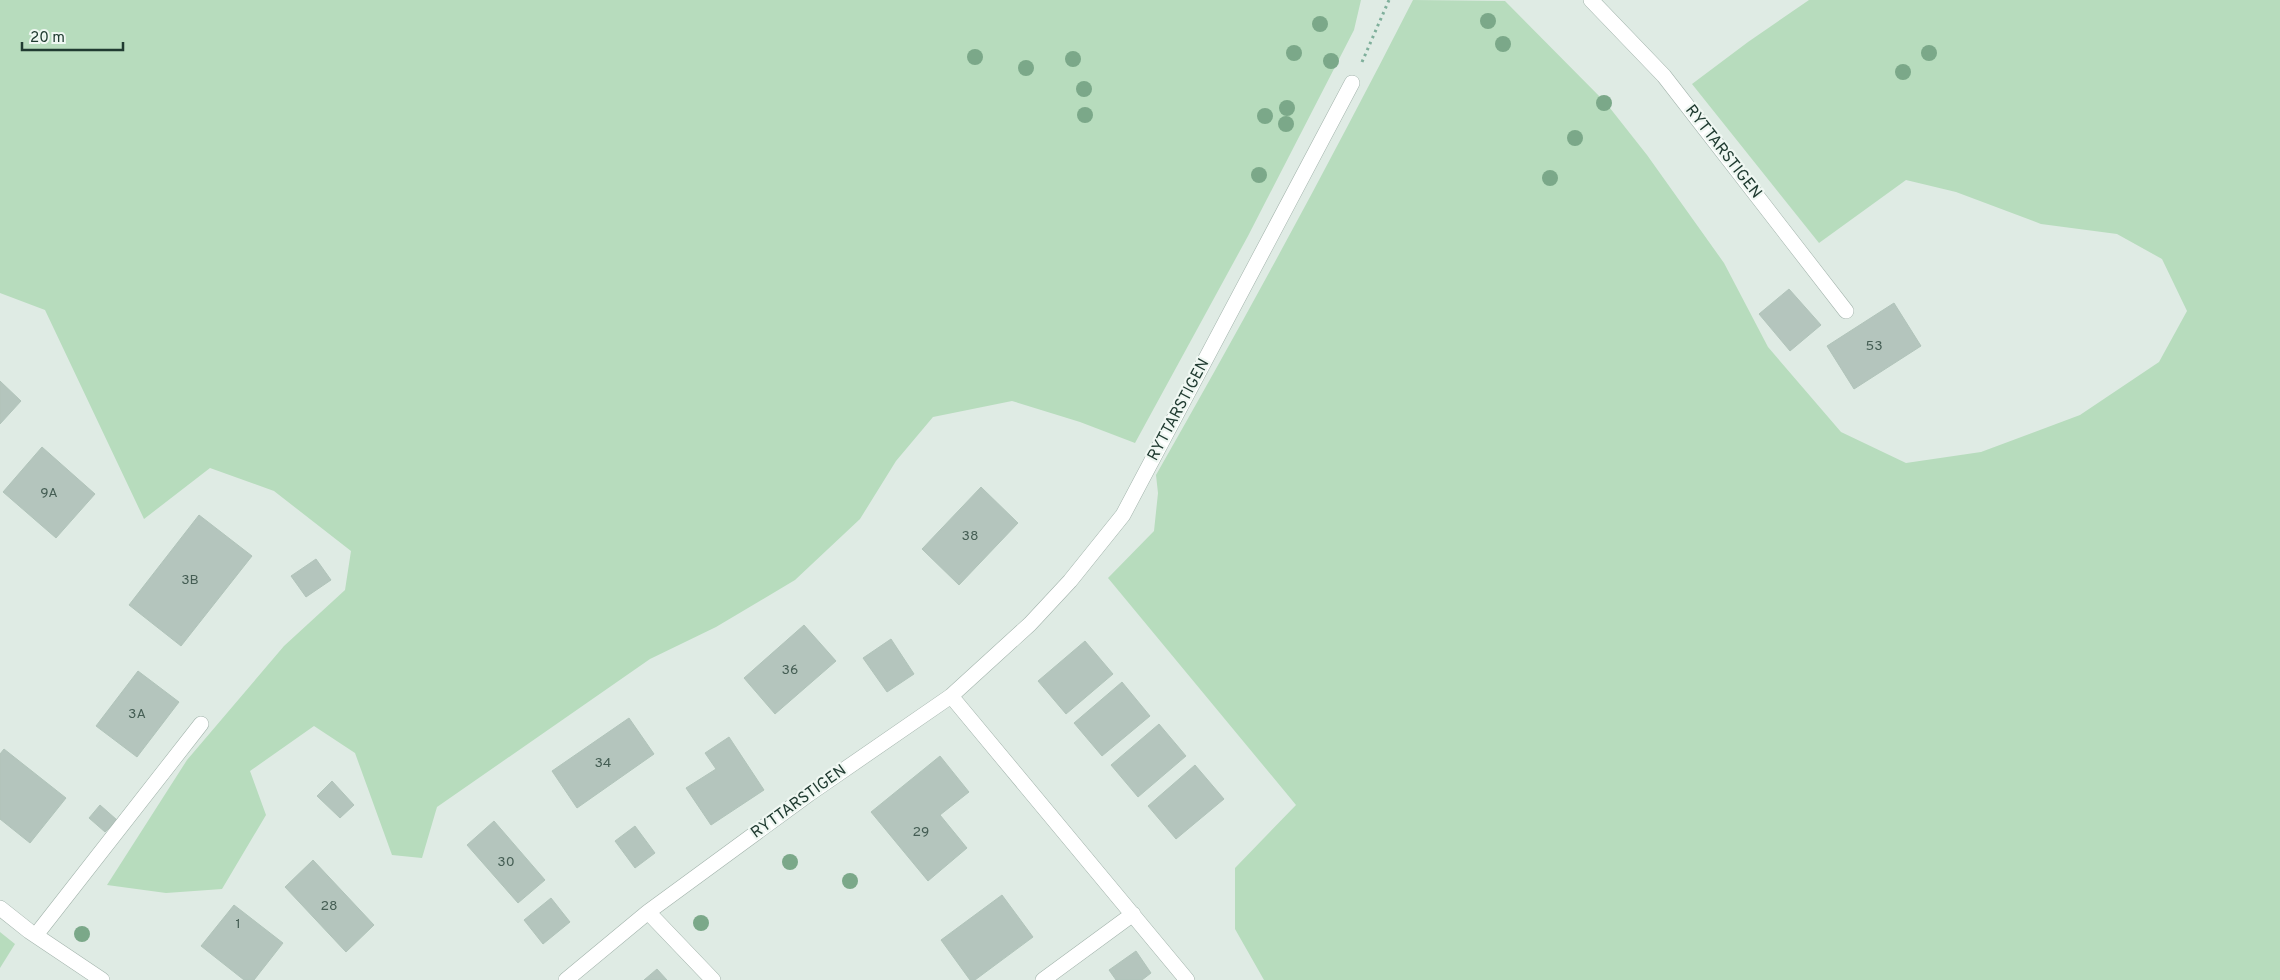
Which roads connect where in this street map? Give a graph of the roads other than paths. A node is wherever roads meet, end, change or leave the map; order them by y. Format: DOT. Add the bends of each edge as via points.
graph roads {
  1 [pos="1591,0"];
  2 [pos="1352,83"];
  3 [pos="1846,311"];
  4 [pos="951,696"];
  5 [pos="201,724"];
  6 [pos="0,908"];
  7 [pos="648,912"];
  8 [pos="1134,914"];
  9 [pos="36,935"];
  10 [pos="102,980"];
  11 [pos="566,980"];
  12 [pos="713,980"];
  13 [pos="1043,980"];
  14 [pos="1187,980"];
  1 -- 3 [label="street, RYTTARSTIGEN" via="1664,76"];
  2 -- 4 [label="street, RYTTARSTIGEN" via="1123,515 1070,581 1030,624"];
  4 -- 7 [label="street, RYTTARSTIGEN" via="809,794"];
  4 -- 8 [label="street"];
  5 -- 9 [label="street"];
  6 -- 9 [label="street"];
  7 -- 11 [label="street, RYTTARSTIGEN"];
  7 -- 12 [label="street"];
  8 -- 13 [label="street"];
  8 -- 14 [label="street"];
  9 -- 10 [label="street"];
}
